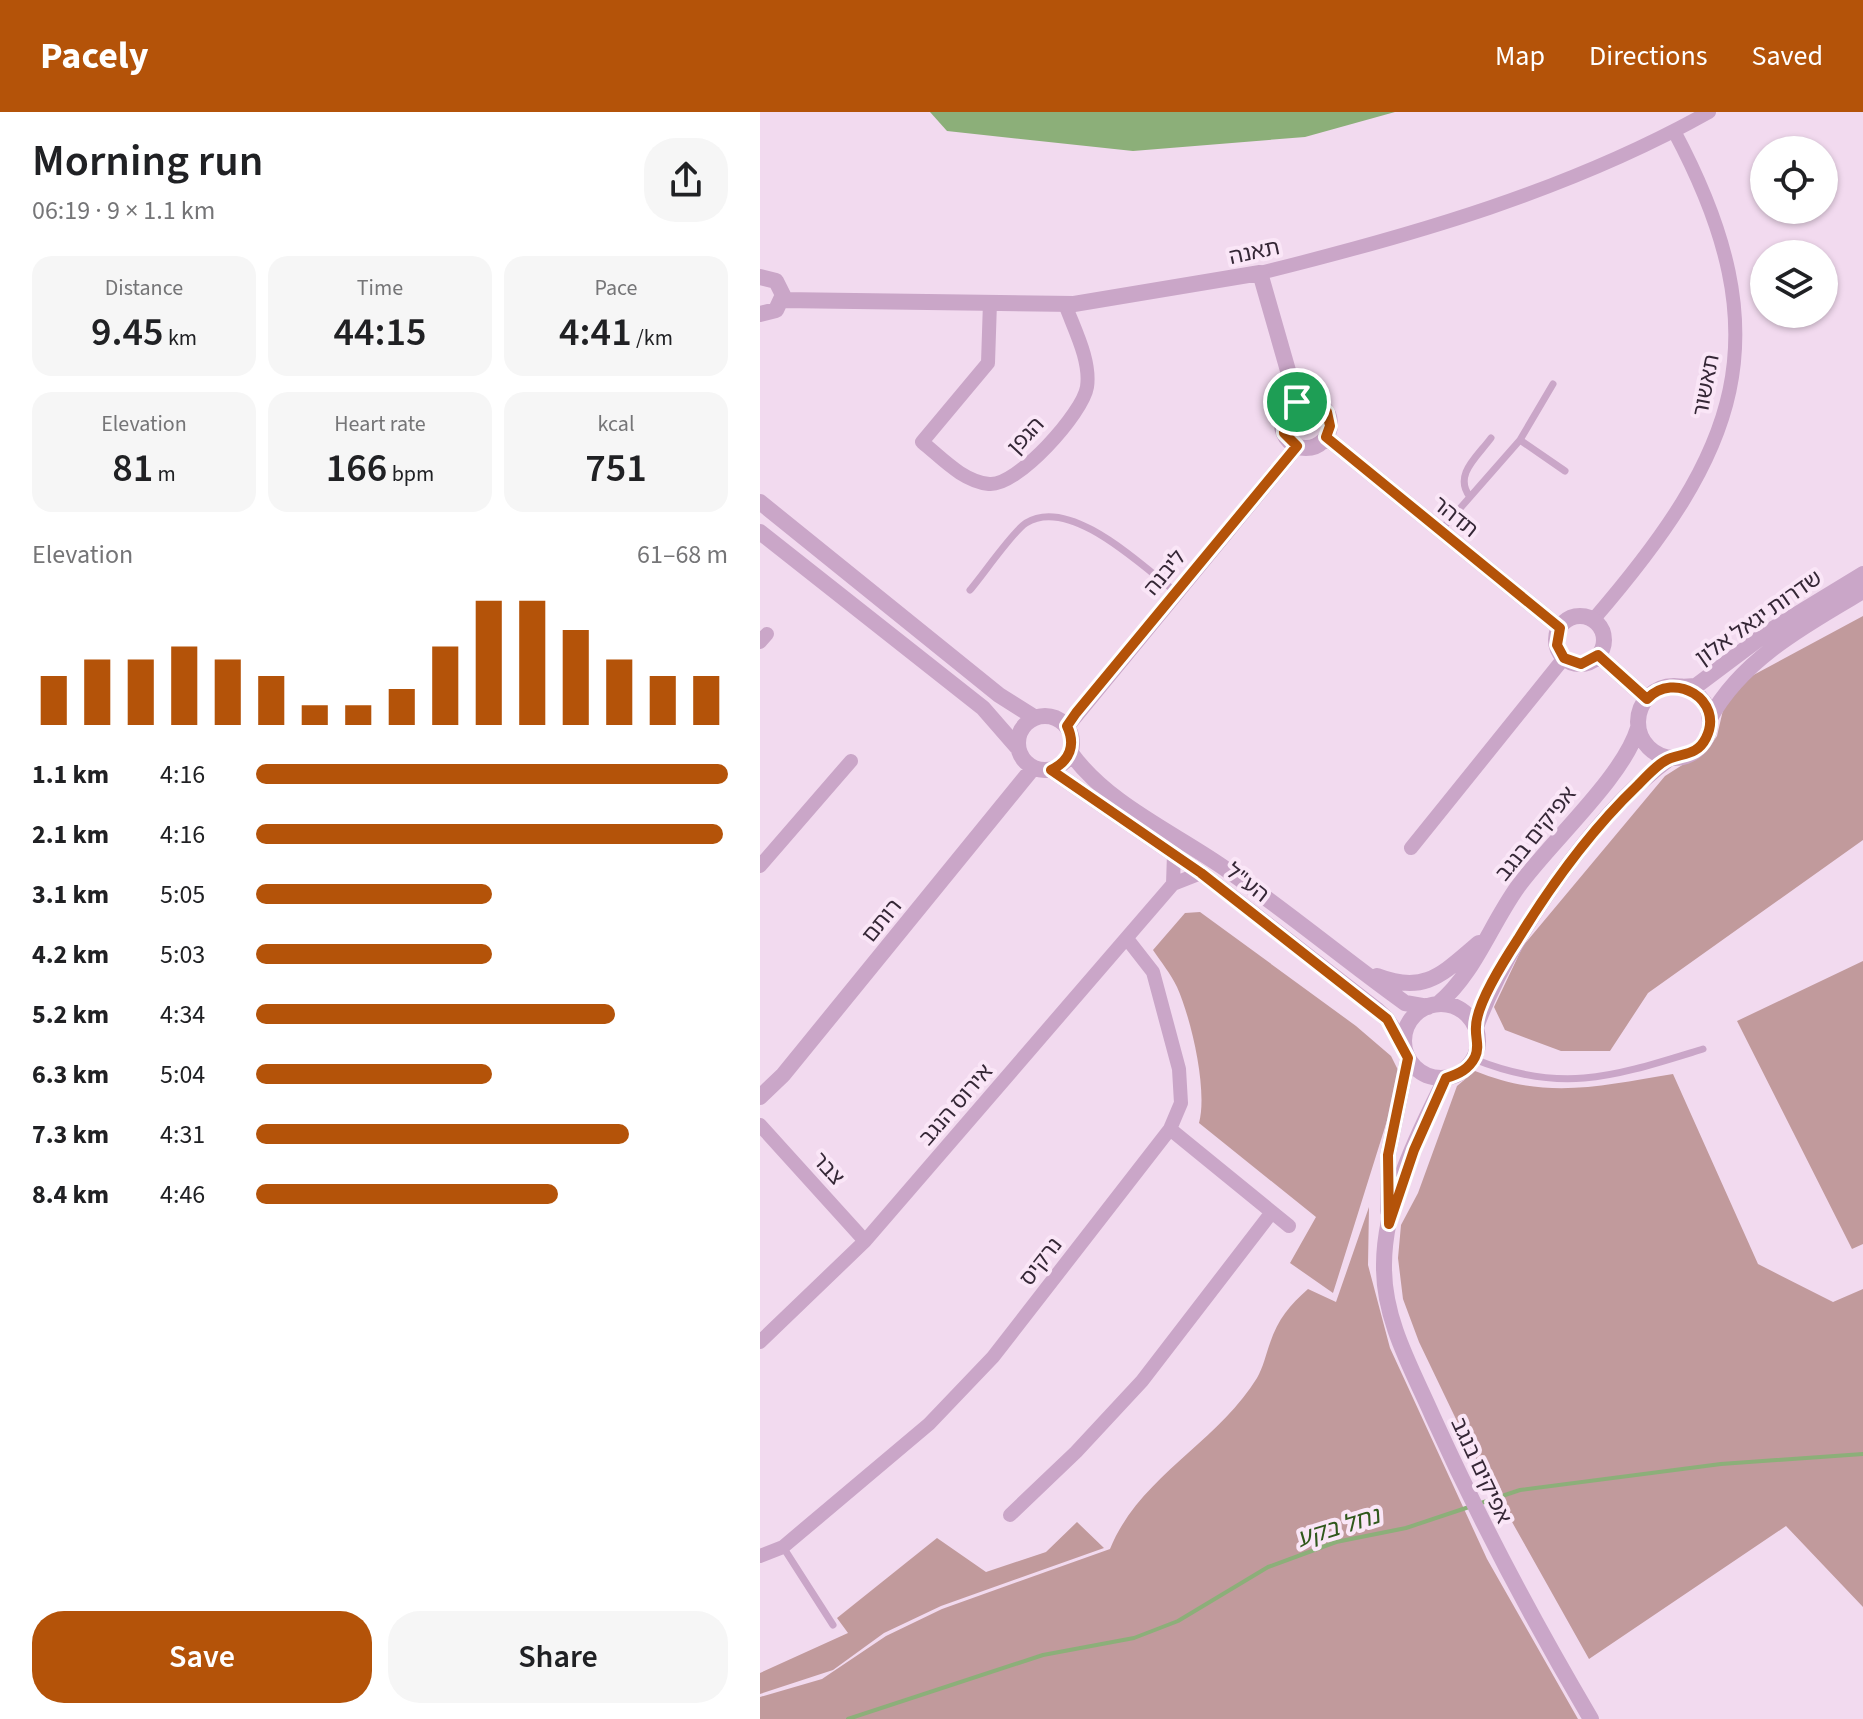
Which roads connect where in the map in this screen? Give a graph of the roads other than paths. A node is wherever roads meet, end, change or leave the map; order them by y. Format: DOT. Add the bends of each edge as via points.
graph roads {
  1 [pos="1709,112"];
  2 [pos="1674,131"];
  3 [pos="1260,273"];
  4 [pos="760,277"];
  5 [pos="782,300"];
  6 [pos="990,302"];
  7 [pos="1065,304"];
  8 [pos="760,314"];
  9 [pos="1553,384"];
  10 [pos="1297,402"];
  11 [pos="1326,437"];
  12 [pos="1491,438"];
  13 [pos="1520,440"];
  14 [pos="1297,446"];
  15 [pos="1565,471"];
  16 [pos="1470,497"];
  17 [pos="760,502"];
  18 [pos="1440,531"];
  19 [pos="760,532"];
  20 [pos="1863,574"];
  21 [pos="970,590"];
  22 [pos="1863,591"];
  23 [pos="1176,592"];
  24 [pos="1593,620"];
  25 [pos="1560,628"];
  26 [pos="1598,655"];
  27 [pos="1564,658"];
  28 [pos="1675,687"];
  29 [pos="1647,699"];
  30 [pos="1034,717"];
  31 [pos="1710,718"];
  32 [pos="1067,726"];
  33 [pos="1638,728"];
  34 [pos="1017,747"];
  35 [pos="1070,752"];
  36 [pos="1670,758"];
  37 [pos="851,761"];
  38 [pos="1033,768"];
  39 [pos="1051,770"];
  40 [pos="1411,848"];
  41 [pos="1174,854"];
  42 [pos="760,866"];
  43 [pos="1201,873"];
  44 [pos="1173,884"];
  45 [pos="1485,938"];
  46 [pos="1128,940"];
  47 [pos="1354,966"];
  48 [pos="1433,1006"];
  49 [pos="1476,1027"];
  50 [pos="1703,1049"];
  51 [pos="1406,1052"];
  52 [pos="1474,1059"];
  53 [pos="1446,1078"];
  54 [pos="760,1097"];
  55 [pos="760,1125"];
  56 [pos="1170,1129"];
  57 [pos="1272,1212"];
  58 [pos="1389,1224"];
  59 [pos="1289,1226"];
  60 [pos="865,1241"];
  61 [pos="760,1342"];
  62 [pos="1010,1515"];
  63 [pos="783,1547"];
  64 [pos="760,1556"];
  65 [pos="833,1625"];
  66 [pos="1591,1719"];
  1 -- 2 [label="street, תאנה"];
  2 -- 3 [label="street, תאנה" via="1473,213"];
  2 -- 24 [label="street, תאשור" via="1701,181 1728,265 1736,324 1733,370 1714,440 1681,509"];
  3 -- 7 [label="street, תאנה"];
  3 -- 10 [label="street"];
  4 -- 5 [label="street" via="776,281"];
  5 -- 6 [label="street, תאנה"];
  5 -- 8 [label="street" via="772,313"];
  6 -- 7 [label="street, תאנה"];
  6 -- 7 [label="street, הגפן" via="988,363 922,442 967,478 992,485 1022,471 1046,450 1087,390 1085,361"];
  9 -- 13 [label="lane"];
  10 -- 11 [label="street" via="1312,401 1324,409 1330,423"];
  10 -- 14 [label="street" via="1286,412 1282,426"];
  11 -- 14 [label="street" via="1311,447"];
  11 -- 18 [label="street, תדהר"];
  12 -- 16 [label="lane" via="1462,475 1462,487"];
  13 -- 15 [label="lane"];
  13 -- 16 [label="lane"];
  14 -- 23 [label="street, ליבנה"];
  16 -- 18 [label="lane"];
  17 -- 30 [label="street" via="999,695"];
  18 -- 25 [label="street, תדהר"];
  19 -- 34 [label="street" via="983,708"];
  20 -- 28 [label="street, שדרות יגאל אלון" via="1768,632 1696,686"];
  21 -- 23 [label="lane" via="1026,523 1060,516 1102,535"];
  22 -- 31 [label="street, שדרות יגאל אלון" via="1753,665"];
  23 -- 32 [label="street, ליבנה"];
  24 -- 25 [label="street" via="1575,617"];
  24 -- 26 [label="street" via="1604,638"];
  25 -- 27 [label="street" via="1557,645"];
  26 -- 27 [label="street" via="1581,664"];
  26 -- 29 [label="street"];
  27 -- 40 [label="street"];
  28 -- 29 [label="street" via="1660,689"];
  28 -- 31 [label="street" via="1702,699"];
  29 -- 33 [label="street"];
  30 -- 32 [label="street" via="1052,716"];
  30 -- 34 [label="street" via="1020,729"];
  31 -- 36 [label="street" via="1700,748"];
  32 -- 35 [label="street"];
  33 -- 36 [label="street" via="1649,749"];
  33 -- 45 [label="street, אפיקים בנגב" via="1621,761 1517,888"];
  34 -- 38 [label="street"];
  35 -- 39 [label="street"];
  35 -- 47 [label="street, הע\"ל" via="1132,808 1227,870"];
  36 -- 49 [label="street" via="1629,793 1548,893 1495,980"];
  37 -- 42 [label="street"];
  38 -- 39 [label="street"];
  38 -- 54 [label="street, רותם"];
  39 -- 41 [label="street, הע\"ל"];
  41 -- 43 [label="street, הע\"ל"];
  41 -- 44 [label="street"];
  43 -- 44 [label="street, אירוס הנגב"];
  43 -- 51 [label="street, הע\"ל" via="1376,1009"];
  44 -- 46 [label="street, אירוס הנגב"];
  45 -- 47 [label="street" via="1427,982 1403,985"];
  45 -- 48 [label="street, אפיקים בנגב" via="1452,992"];
  46 -- 56 [label="street, נרקיס" via="1153,972 1179,1069 1181,1103"];
  46 -- 60 [label="street, אירוס הנגב"];
  47 -- 48 [label="street, הע\"ל" via="1405,1003"];
  48 -- 49 [label="street" via="1461,1009"];
  48 -- 51 [label="street" via="1409,1022"];
  49 -- 52 [label="street"];
  50 -- 52 [label="lane" via="1633,1071 1567,1081 1508,1073"];
  51 -- 53 [label="street" via="1424,1074"];
  51 -- 58 [label="street, אפיקים בנגב" via="1388,1155"];
  52 -- 53 [label="street"];
  53 -- 58 [label="street, אפיקים בנגב"];
  55 -- 60 [label="street, צבר"];
  56 -- 57 [label="street"];
  56 -- 63 [label="street, נרקיס" via="993,1357 929,1424"];
  57 -- 59 [label="street"];
  57 -- 62 [label="street" via="1142,1381"];
  58 -- 66 [label="street, אפיקים בנגב" via="1384,1265 1388,1309 1480,1519"];
  60 -- 61 [label="street, אירוס הנגב"];
  63 -- 64 [label="street, נרקיס"];
  63 -- 65 [label="lane"];
}
